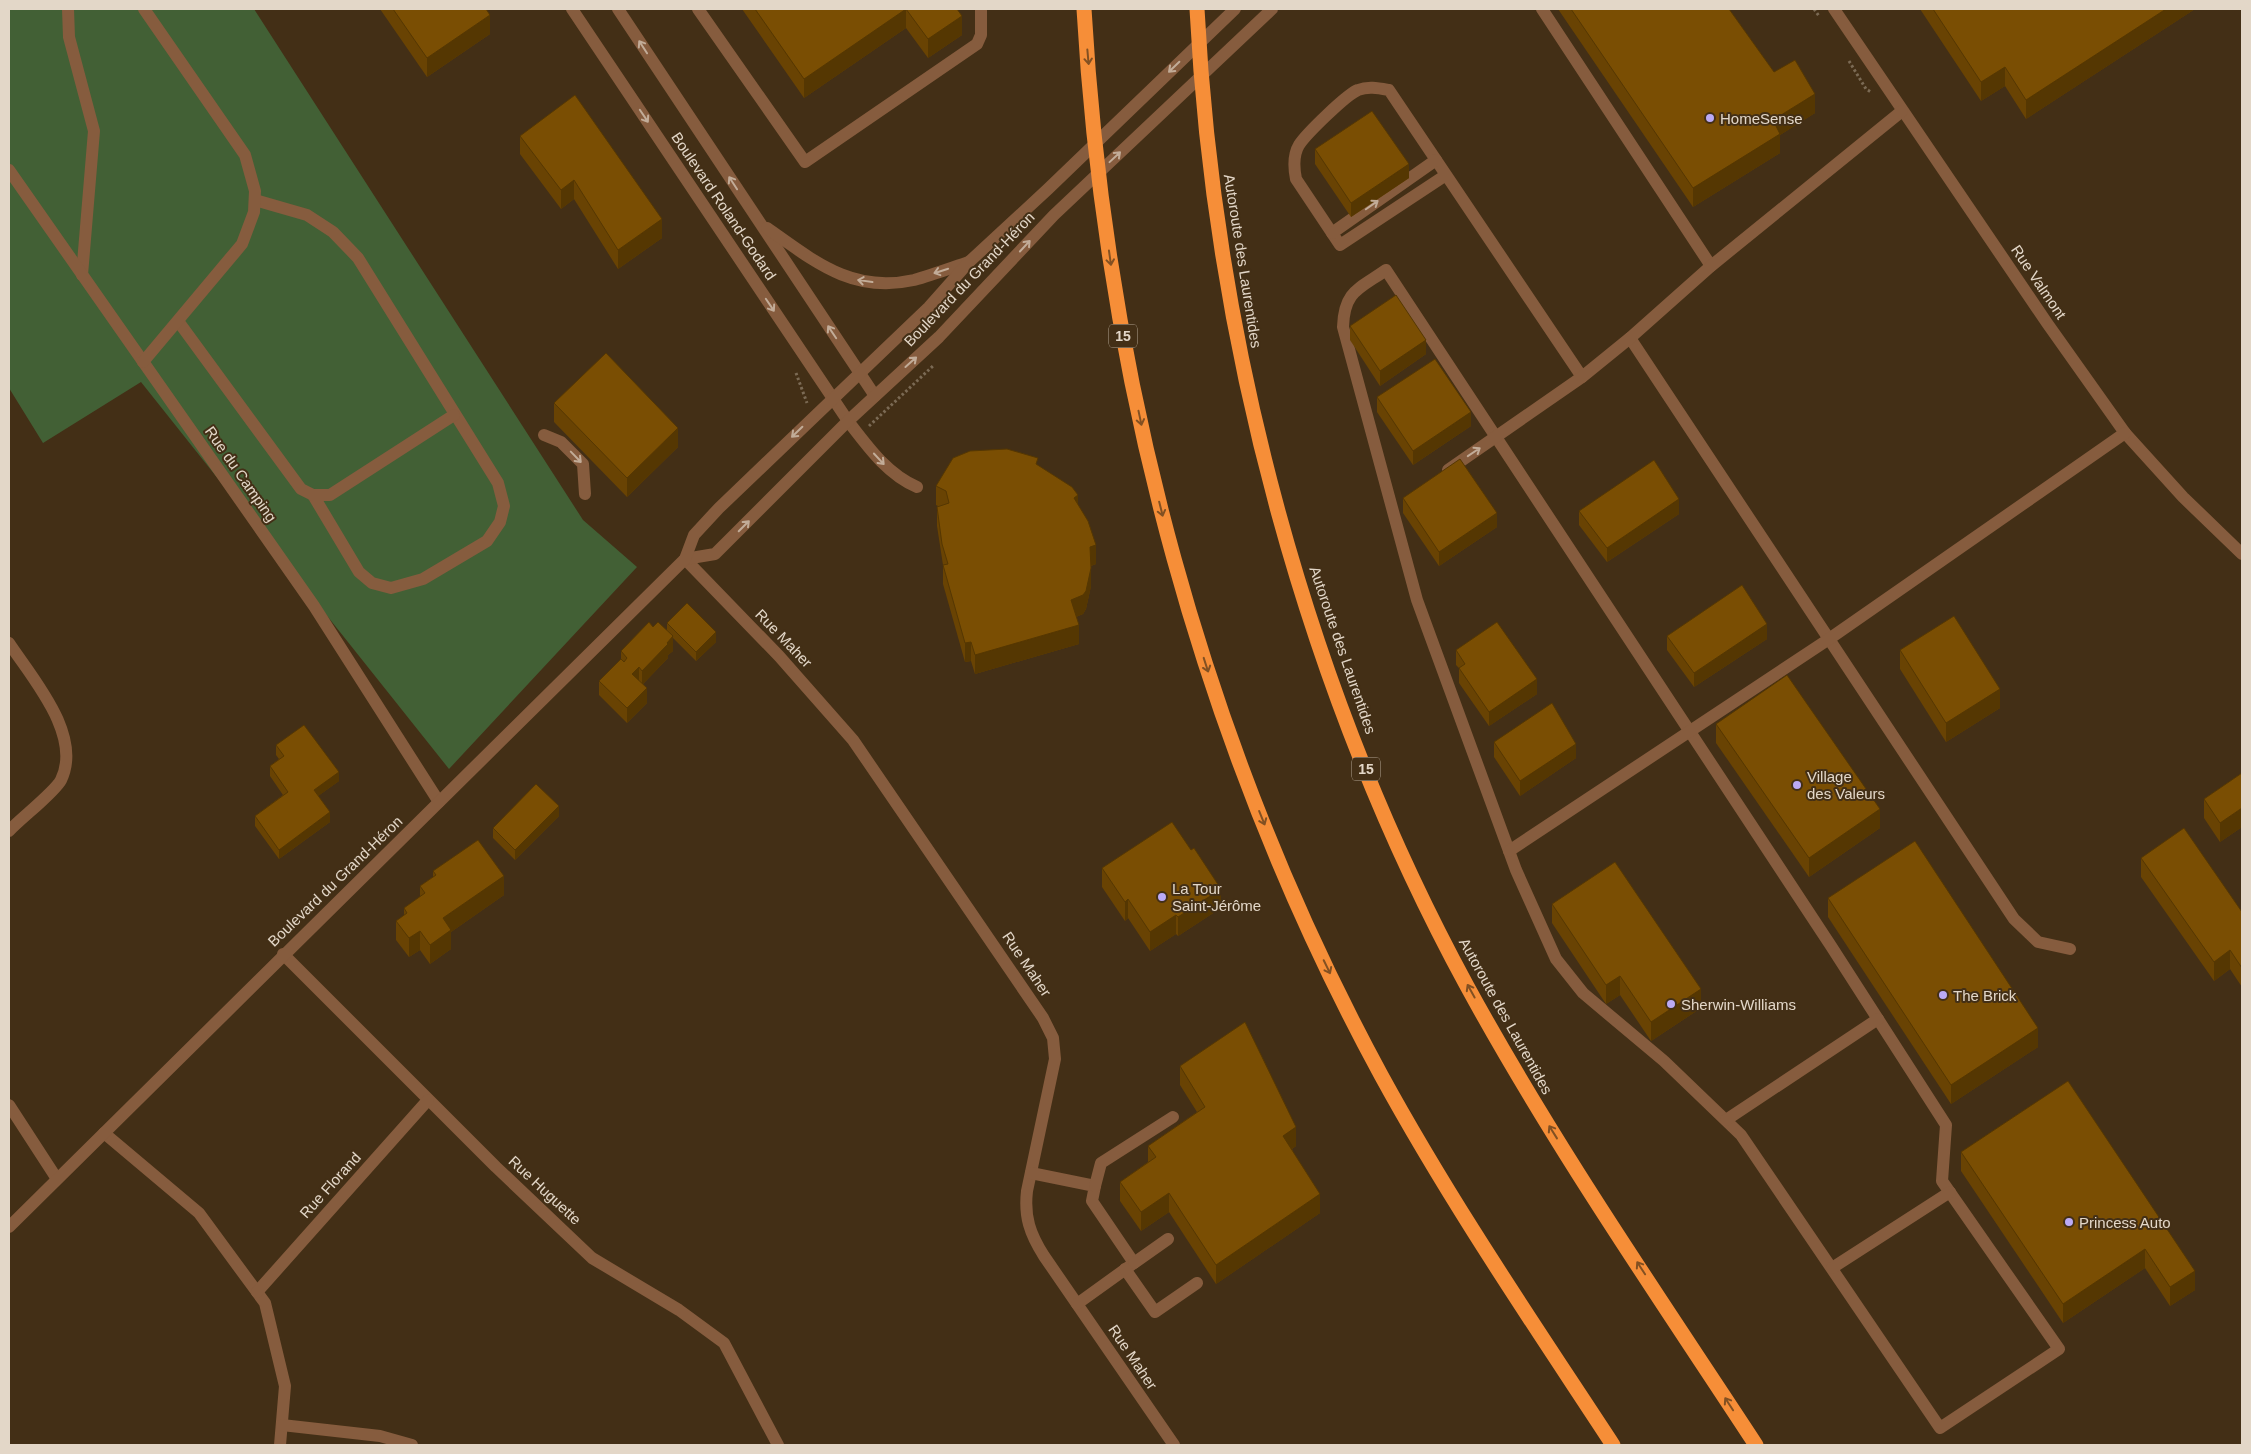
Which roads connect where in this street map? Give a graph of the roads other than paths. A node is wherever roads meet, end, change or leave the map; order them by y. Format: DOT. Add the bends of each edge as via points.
graph roads {
  1 [pos="68,9"];
  2 [pos="144,9"];
  3 [pos="572,9"];
  4 [pos="618,9"];
  5 [pos="698,9"];
  6 [pos="981,9"];
  7 [pos="1084,9"];
  8 [pos="1197,9"];
  9 [pos="1235,9"];
  10 [pos="1272,9"];
  11 [pos="1542,9"];
  12 [pos="1834,9"];
  13 [pos="1902,110"];
  14 [pos="1436,160"];
  15 [pos="9,170"];
  16 [pos="1446,175"];
  17 [pos="255,200"];
  18 [pos="760,224"];
  19 [pos="1332,233"];
  20 [pos="969,262"];
  21 [pos="1712,266"];
  22 [pos="82,275"];
  23 [pos="178,320"];
  24 [pos="1630,338"];
  25 [pos="143,362"];
  26 [pos="859,373"];
  27 [pos="1582,377"];
  28 [pos="876,396"];
  29 [pos="832,398"];
  30 [pos="454,415"];
  31 [pos="848,422"];
  32 [pos="2125,433"];
  33 [pos="544,435"];
  34 [pos="1496,437"];
  35 [pos="1439,476"];
  36 [pos="917,487"];
  37 [pos="585,494"];
  38 [pos="313,495"];
  39 [pos="1407,498"];
  40 [pos="1391,509"];
  41 [pos="2242,554"];
  42 [pos="685,558"];
  43 [pos="1829,639"];
  44 [pos="9,643"];
  45 [pos="1689,731"];
  46 [pos="439,802"];
  47 [pos="9,830"];
  48 [pos="1509,851"];
  49 [pos="2070,949"];
  50 [pos="283,954"];
  51 [pos="1878,1019"];
  52 [pos="428,1100"];
  53 [pos="9,1105"];
  54 [pos="1173,1117"];
  55 [pos="1726,1120"];
  56 [pos="104,1133"];
  57 [pos="1031,1173"];
  58 [pos="57,1179"];
  59 [pos="1096,1186"];
  60 [pos="1950,1192"];
  61 [pos="9,1226"];
  62 [pos="1168,1239"];
  63 [pos="1130,1266"];
  64 [pos="1832,1268"];
  65 [pos="1197,1283"];
  66 [pos="257,1292"];
  67 [pos="1077,1304"];
  68 [pos="282,1425"];
  69 [pos="280,1445"];
  70 [pos="412,1445"];
  71 [pos="778,1445"];
  72 [pos="1174,1445"];
  73 [pos="1612,1445"];
  74 [pos="1756,1445"];
  1 -- 22 [label="street" via="69,37 94,131"];
  2 -- 17 [label="street" via="245,154"];
  3 -- 29 [label="street, Boulevard Roland-Godard, one-way"];
  18 -- 4 [label="street, Boulevard Roland-Godard, one-way"];
  5 -- 6 [label="street" via="805,162 977,44 981,35"];
  7 -- 73 [label="highway, 15, one-way" via="1100,185 1127,354 1169,540 1228,729 1291,888 1330,975 1381,1075 1465,1220"];
  74 -- 8 [label="highway, Autoroute des Laurentides / 15, one-way" via="1570,1160 1467,985 1407,864 1348,721 1293,559 1245,374 1215,207 1204,115"];
  9 -- 20 [label="street, Boulevard du Grand-Héron, one-way"];
  28 -- 10 [label="street, Boulevard du Grand-Héron, one-way" via="950,326 1054,215"];
  11 -- 21 [label="street"];
  12 -- 13 [label="street, Rue Valmont"];
  13 -- 21 [label="street"];
  13 -- 32 [label="street, Rue Valmont"];
  14 -- 16 [label="street"];
  19 -- 14 [label="street, one-way"];
  14 -- 19 [label="street" via="1388,90 1374,87 1347,96 1298,146 1294,169 1296,179"];
  15 -- 22 [label="street, Rue du Camping"];
  16 -- 19 [label="street" via="1340,245"];
  16 -- 27 [label="street"];
  17 -- 23 [label="street" via="242,244"];
  17 -- 30 [label="street" via="307,215 333,232 352,252"];
  20 -- 18 [label="street, one-way" via="914,280 862,281 828,270"];
  26 -- 18 [label="street, Boulevard Roland-Godard, one-way"];
  20 -- 26 [label="street, Boulevard du Grand-Héron" via="929,307"];
  21 -- 24 [label="street"];
  22 -- 25 [label="street, Rue du Camping"];
  23 -- 25 [label="street"];
  23 -- 38 [label="street" via="301,489"];
  24 -- 27 [label="street"];
  24 -- 43 [label="street"];
  25 -- 46 [label="street, Rue du Camping" via="314,606"];
  26 -- 28 [label="street, Boulevard Roland-Godard"];
  26 -- 29 [label="street, Boulevard du Grand-Héron"];
  27 -- 34 [label="street"];
  28 -- 31 [label="street, Boulevard du Grand-Héron"];
  29 -- 31 [label="street, Boulevard Roland-Godard"];
  29 -- 42 [label="street, Boulevard du Grand-Héron, one-way" via="694,535"];
  30 -- 38 [label="street" via="330,495"];
  30 -- 38 [label="street" via="498,483 504,506 500,522 487,541 423,580 391,588 372,583 359,572"];
  31 -- 36 [label="street, Boulevard Roland-Godard, one-way" via="892,472"];
  42 -- 31 [label="street, Boulevard du Grand-Héron, one-way" via="715,554"];
  32 -- 41 [label="street, Rue Valmont" via="2183,497"];
  32 -- 43 [label="street"];
  33 -- 37 [label="street, one-way" via="561,442 583,464"];
  35 -- 34 [label="street, one-way"];
  34 -- 40 [label="street" via="1386,270 1349,296 1343,327"];
  34 -- 45 [label="street"];
  39 -- 40 [label="street"];
  40 -- 48 [label="street" via="1420,610"];
  42 -- 46 [label="street, Boulevard du Grand-Héron"];
  42 -- 57 [label="street, Rue Maher" via="854,740 1044,1018 1053,1038 1055,1059"];
  43 -- 45 [label="street"];
  43 -- 49 [label="street" via="2014,919 2038,942"];
  44 -- 47 [label="street" via="54,711 64,735 66,764 60,782"];
  45 -- 48 [label="street"];
  45 -- 51 [label="street"];
  46 -- 50 [label="street, Boulevard du Grand-Héron"];
  48 -- 55 [label="street" via="1556,959 1566,974 1583,993 1664,1061"];
  50 -- 52 [label="street, Rue Huguette"];
  50 -- 56 [label="street, Boulevard du Grand-Héron"];
  51 -- 55 [label="street"];
  51 -- 60 [label="street" via="1946,1125 1942,1181"];
  52 -- 66 [label="street, Rue Florand"];
  52 -- 71 [label="street, Rue Huguette" via="592,1258 679,1310 724,1343"];
  53 -- 58 [label="street"];
  54 -- 59 [label="street" via="1100,1163"];
  55 -- 64 [label="street" via="1741,1135"];
  56 -- 58 [label="street, Boulevard du Grand-Héron"];
  56 -- 66 [label="street" via="200,1213"];
  57 -- 59 [label="street"];
  57 -- 67 [label="street, Rue Maher" via="1026,1199 1028,1229"];
  58 -- 61 [label="street, Boulevard du Grand-Héron"];
  59 -- 63 [label="street" via="1092,1202"];
  60 -- 64 [label="street"];
  60 -- 64 [label="street" via="2059,1349 1940,1428"];
  62 -- 63 [label="street"];
  63 -- 65 [label="street" via="1155,1312"];
  63 -- 67 [label="street"];
  66 -- 68 [label="street" via="265,1303 286,1386"];
  67 -- 72 [label="street, Rue Maher"];
  68 -- 69 [label="street"];
  68 -- 70 [label="street" via="380,1436"];
}
